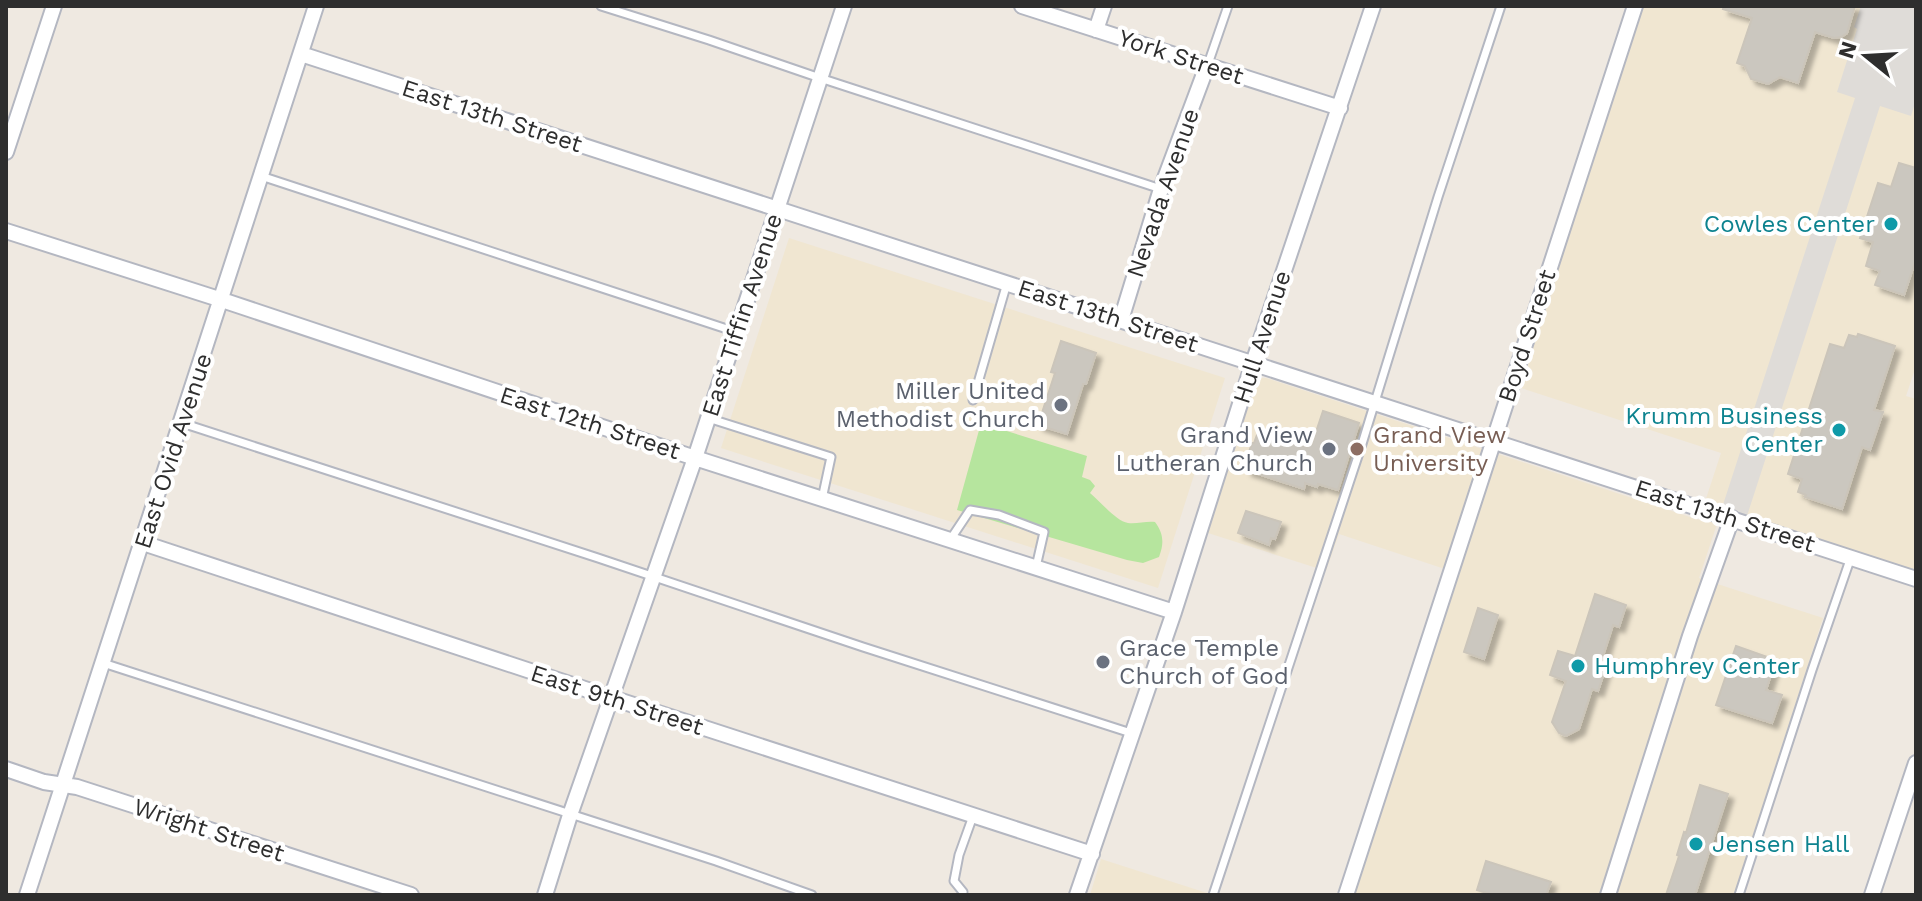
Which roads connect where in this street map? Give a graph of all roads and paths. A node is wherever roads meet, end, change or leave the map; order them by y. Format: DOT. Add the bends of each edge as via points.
graph roads {
  1 [pos="54,6"];
  2 [pos="316,6"];
  3 [pos="601,6"];
  4 [pos="844,6"];
  5 [pos="1022,6"];
  6 [pos="1104,6"];
  7 [pos="1228,6"];
  8 [pos="1373,6"];
  9 [pos="1501,6"];
  10 [pos="1635,6"];
  11 [pos="1096,30"];
  12 [pos="301,54"];
  13 [pos="1207,66"];
  14 [pos="820,78"];
  15 [pos="1340,108"];
  16 [pos="6,152"];
  17 [pos="261,176"];
  18 [pos="1161,189"];
  19 [pos="777,209"];
  20 [pos="6,231"];
  21 [pos="1007,283"];
  22 [pos="222,300"];
  23 [pos="1121,320"];
  24 [pos="736,332"];
  25 [pos="1253,363"];
  26 [pos="973,400"];
  27 [pos="1375,403"];
  28 [pos="708,418"];
  29 [pos="182,423"];
  30 [pos="1493,441"];
  31 [pos="695,458"];
  32 [pos="822,499"];
  33 [pos="1732,518"];
  34 [pos="950,540"];
  35 [pos="143,543"];
  36 [pos="1851,557"];
  37 [pos="1036,567"];
  38 [pos="654,578"];
  39 [pos="1916,579"];
  40 [pos="1174,612"];
  41 [pos="103,663"];
  42 [pos="612,698"];
  43 [pos="1131,733"];
  44 [pos="1916,763"];
  45 [pos="6,769"];
  46 [pos="62,785"];
  47 [pos="570,815"];
  48 [pos="973,815"];
  49 [pos="1092,854"];
  50 [pos="963,892"];
  51 [pos="27,895"];
  52 [pos="411,895"];
  53 [pos="545,895"];
  54 [pos="812,895"];
  55 [pos="1077,895"];
  56 [pos="1213,895"];
  57 [pos="1346,895"];
  58 [pos="1608,895"];
  59 [pos="1739,895"];
  60 [pos="1872,895"];
  1 -- 16 [label="street"];
  2 -- 12 [label="street, East Ovid Avenue"];
  3 -- 14 [label="lane"];
  4 -- 14 [label="street, East Tiffin Avenue"];
  5 -- 11 [label="street, York Street"];
  6 -- 11 [label="street"];
  7 -- 13 [label="lane"];
  8 -- 15 [label="street, Hull Avenue"];
  9 -- 27 [label="lane"];
  10 -- 30 [label="street, Boyd Street"];
  11 -- 13 [label="street, York Street"];
  12 -- 17 [label="street, East Ovid Avenue"];
  12 -- 19 [label="street, East 13th Street"];
  13 -- 15 [label="street, York Street"];
  13 -- 18 [label="street, Nevada Avenue"];
  14 -- 18 [label="lane"];
  14 -- 19 [label="street, East Tiffin Avenue"];
  15 -- 25 [label="street, Hull Avenue"];
  17 -- 22 [label="street, East Ovid Avenue"];
  17 -- 24 [label="lane"];
  18 -- 23 [label="street, Nevada Avenue"];
  19 -- 21 [label="street, East 13th Street"];
  19 -- 24 [label="street, East Tiffin Avenue"];
  20 -- 22 [label="street, East 12th Street"];
  21 -- 23 [label="street, East 13th Street"];
  21 -- 26 [label="lane"];
  22 -- 29 [label="street, East Ovid Avenue"];
  22 -- 31 [label="street, East 12th Street"];
  23 -- 25 [label="street, East 13th Street"];
  24 -- 28 [label="street, East Tiffin Avenue"];
  25 -- 27 [label="street, East 13th Street"];
  25 -- 40 [label="street, Hull Avenue"];
  27 -- 30 [label="street, East 13th Street"];
  27 -- 56 [label="lane"];
  28 -- 31 [label="street, East Tiffin Avenue"];
  28 -- 32 [label="lane" via="831,457"];
  29 -- 35 [label="street, East Ovid Avenue"];
  29 -- 38 [label="lane"];
  30 -- 33 [label="street, East 13th Street"];
  30 -- 57 [label="street, Boyd Street"];
  31 -- 32 [label="street, East 12th Street"];
  31 -- 38 [label="street, East Tiffin Avenue"];
  32 -- 34 [label="street, East 12th Street"];
  33 -- 36 [label="street, East 13th Street"];
  33 -- 58 [label="street"];
  34 -- 37 [label="street, East 12th Street"];
  34 -- 37 [label="lane" via="970,510 999,515 1044,532"];
  35 -- 41 [label="street, East Ovid Avenue"];
  35 -- 42 [label="street, East 9th Street"];
  36 -- 39 [label="street, East 13th Street"];
  36 -- 59 [label="lane"];
  37 -- 40 [label="street, East 12th Street"];
  38 -- 42 [label="street, East Tiffin Avenue"];
  38 -- 43 [label="lane"];
  40 -- 43 [label="street, Hull Avenue"];
  41 -- 46 [label="street, East Ovid Avenue"];
  41 -- 47 [label="lane"];
  42 -- 47 [label="street, East Tiffin Avenue"];
  42 -- 48 [label="street, East 9th Street"];
  43 -- 49 [label="street, Hull Avenue"];
  44 -- 60 [label="street"];
  45 -- 46 [label="street, Wright Street"];
  46 -- 51 [label="street, East Ovid Avenue"];
  46 -- 52 [label="street, Wright Street"];
  47 -- 53 [label="street, East Tiffin Avenue"];
  47 -- 54 [label="lane"];
  48 -- 49 [label="street, East 9th Street"];
  48 -- 50 [label="lane" via="954,881"];
  49 -- 55 [label="street, Hull Avenue"];
}
